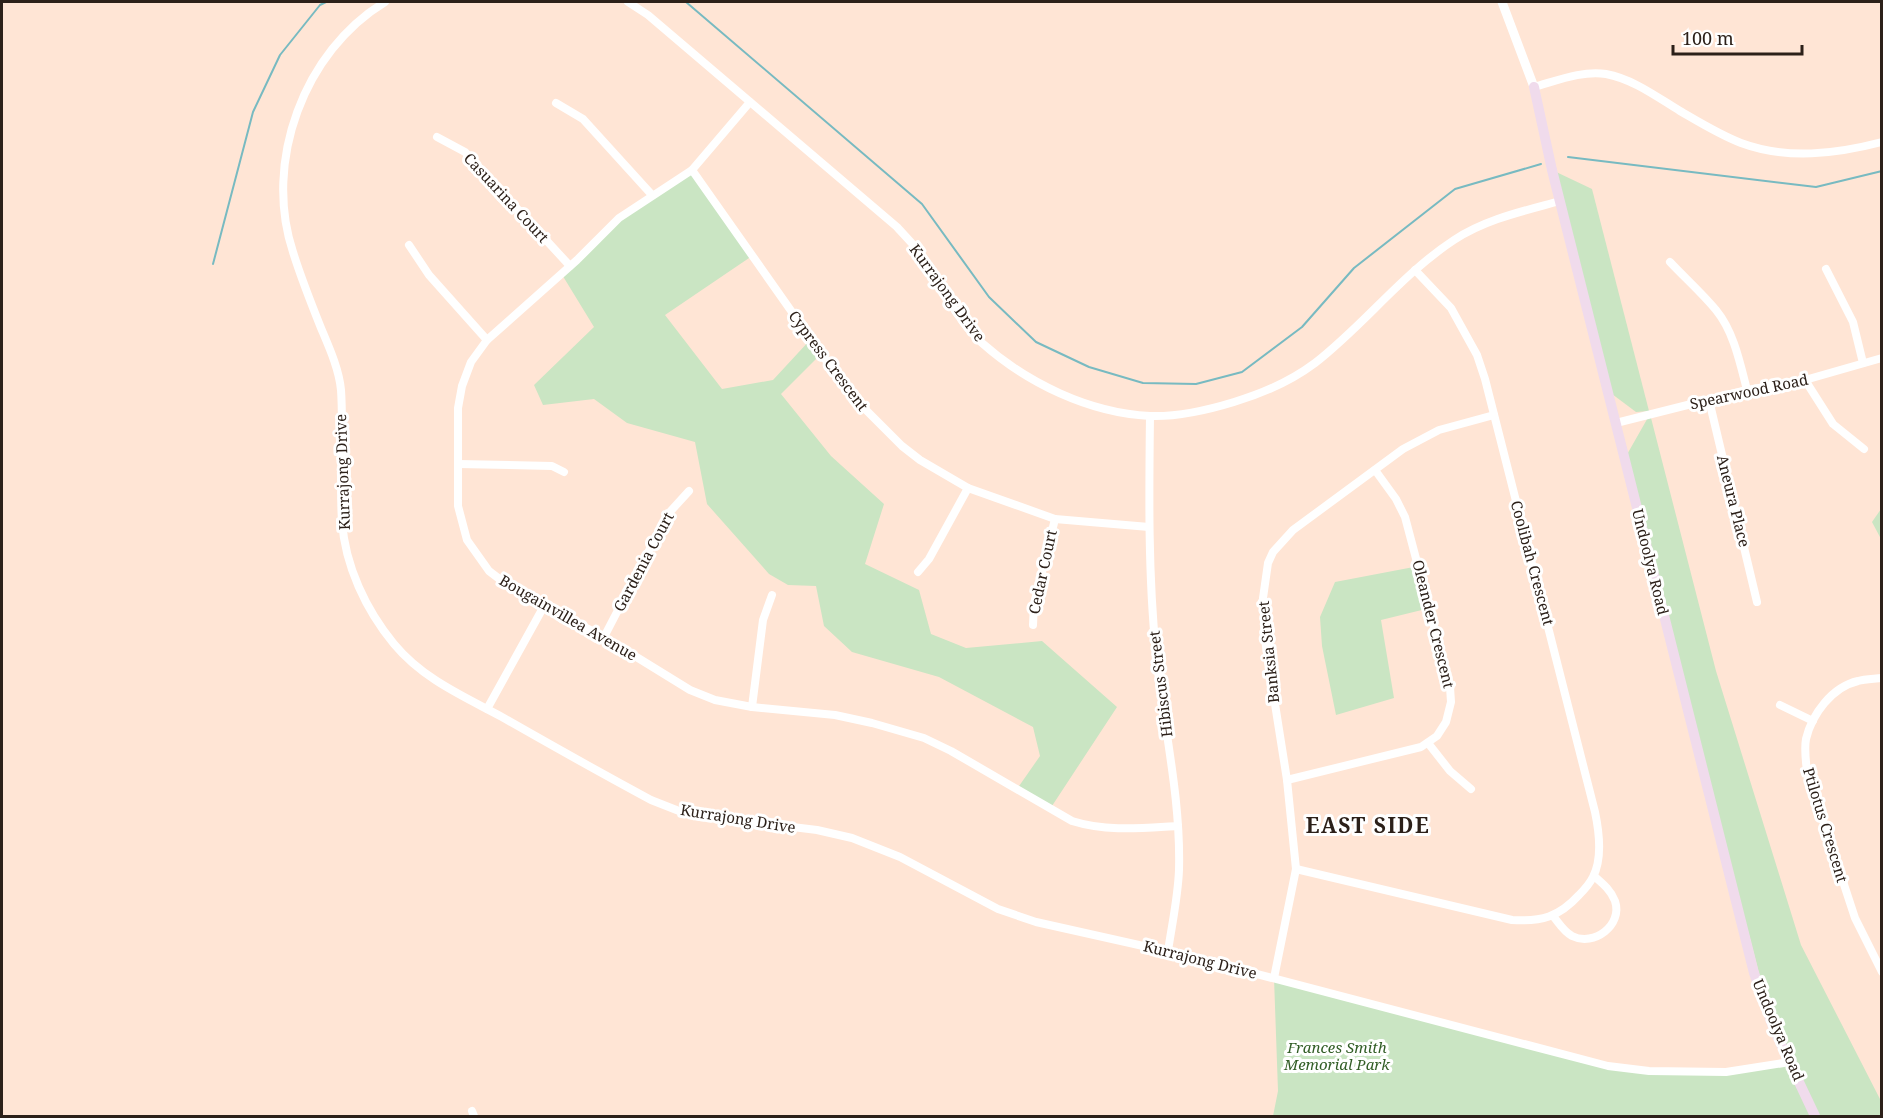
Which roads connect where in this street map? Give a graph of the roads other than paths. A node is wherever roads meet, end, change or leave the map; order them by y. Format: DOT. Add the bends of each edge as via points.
graph roads {
  1 [pos="385,2"];
  2 [pos="628,2"];
  3 [pos="1502,2"];
  4 [pos="1534,87"];
  5 [pos="750,102"];
  6 [pos="556,103"];
  7 [pos="437,137"];
  8 [pos="1881,142"];
  9 [pos="692,170"];
  10 [pos="652,195"];
  11 [pos="1560,201"];
  12 [pos="409,245"];
  13 [pos="1670,262"];
  14 [pos="570,266"];
  15 [pos="1826,269"];
  16 [pos="1415,270"];
  17 [pos="487,340"];
  18 [pos="1881,358"];
  19 [pos="1863,363"];
  20 [pos="1805,380"];
  21 [pos="1747,390"];
  22 [pos="1709,400"];
  23 [pos="1494,414"];
  24 [pos="1150,416"];
  25 [pos="1616,423"];
  26 [pos="1864,449"];
  27 [pos="458,464"];
  28 [pos="1375,470"];
  29 [pos="564,472"];
  30 [pos="968,488"];
  31 [pos="689,491"];
  32 [pos="1055,519"];
  33 [pos="1149,527"];
  34 [pos="918,572"];
  35 [pos="772,595"];
  36 [pos="1757,602"];
  37 [pos="544,606"];
  38 [pos="1032,625"];
  39 [pos="604,636"];
  40 [pos="1881,678"];
  41 [pos="1780,705"];
  42 [pos="752,707"];
  43 [pos="487,709"];
  44 [pos="1813,721"];
  45 [pos="1428,743"];
  46 [pos="1287,780"];
  47 [pos="1471,789"];
  48 [pos="1179,826"];
  49 [pos="1296,868"];
  50 [pos="1594,876"];
  51 [pos="1553,916"];
  52 [pos="1168,951"];
  53 [pos="1881,972"];
  54 [pos="1274,978"];
  55 [pos="1790,1062"];
  56 [pos="1815,1116"];
  1 -- 43 [label="street, Kurrajong Drive" via="332,47 303,98 286,153 284,213 292,249 334,358 341,388 342,523 355,577 381,626 417,667 448,690"];
  2 -- 5 [label="street, Kurrajong Drive"];
  3 -- 4 [label="street, Undoolya Road"];
  4 -- 8 [label="street" via="1580,76 1605,74 1621,78 1722,134 1786,153 1841,152"];
  4 -- 11 [label="main road, Undoolya Road"];
  5 -- 9 [label="street, Bougainvillea Avenue"];
  5 -- 24 [label="street, Kurrajong Drive" via="897,227 980,342 1004,361 1030,379 1085,403"];
  6 -- 10 [label="street" via="583,119"];
  7 -- 14 [label="street, Casuarina Court" via="465,152"];
  9 -- 10 [label="street, Bougainvillea Avenue"];
  9 -- 30 [label="street, Cypress Crescent" via="849,393 902,446"];
  10 -- 14 [label="street, Bougainvillea Avenue" via="620,218"];
  11 -- 16 [label="street, Kurrajong Drive" via="1471,229"];
  11 -- 25 [label="main road, Undoolya Road"];
  12 -- 17 [label="street" via="429,275"];
  13 -- 21 [label="street" via="1717,311 1736,352"];
  14 -- 17 [label="street, Bougainvillea Avenue"];
  15 -- 19 [label="street" via="1853,322"];
  16 -- 23 [label="street, Coolibah Crescent" via="1451,308 1466,332 1483,371"];
  16 -- 24 [label="street, Kurrajong Drive" via="1316,362 1293,378 1209,409"];
  17 -- 27 [label="street, Bougainvillea Avenue" via="471,362 462,386"];
  18 -- 19 [label="street, Spearwood Road"];
  19 -- 20 [label="street, Spearwood Road"];
  20 -- 21 [label="street, Spearwood Road"];
  20 -- 26 [label="street" via="1833,424"];
  21 -- 22 [label="street, Spearwood Road"];
  22 -- 25 [label="street, Spearwood Road"];
  22 -- 36 [label="street, Aneura Place"];
  23 -- 28 [label="street, Banksia Street" via="1439,430 1403,448"];
  23 -- 50 [label="street, Coolibah Crescent" via="1595,812 1598,845"];
  24 -- 33 [label="street, Hibiscus Street"];
  25 -- 55 [label="main road, Undoolya Road" via="1754,974"];
  27 -- 29 [label="street" via="552,466"];
  27 -- 37 [label="street, Bougainvillea Avenue" via="458,506 467,540 489,571"];
  28 -- 45 [label="street, Oleander Crescent" via="1405,517 1450,687 1446,722"];
  28 -- 46 [label="street, Banksia Street" via="1293,530 1268,563 1263,597 1266,647"];
  30 -- 32 [label="street, Cypress Crescent"];
  30 -- 34 [label="street" via="930,559"];
  31 -- 39 [label="street, Gardenia Court" via="668,513"];
  32 -- 33 [label="street, Cypress Crescent"];
  32 -- 38 [label="street, Cedar Court"];
  33 -- 48 [label="street, Hibiscus Street" via="1156,652"];
  35 -- 42 [label="street" via="763,620"];
  37 -- 39 [label="street, Bougainvillea Avenue"];
  37 -- 43 [label="street"];
  39 -- 42 [label="street, Bougainvillea Avenue" via="690,690 715,700"];
  40 -- 44 [label="street, Ptilotus Crescent" via="1842,687 1830,696"];
  41 -- 44 [label="street"];
  42 -- 48 [label="street, Bougainvillea Avenue" via="835,715 924,738 1072,821 1119,829"];
  43 -- 52 [label="street, Kurrajong Drive" via="651,800 679,811 852,838 900,857 1002,911"];
  44 -- 53 [label="street, Ptilotus Crescent" via="1806,739 1807,772 1855,918"];
  45 -- 46 [label="street"];
  45 -- 47 [label="street" via="1450,771"];
  46 -- 49 [label="street, Banksia Street"];
  48 -- 52 [label="street, Hibiscus Street" via="1179,872"];
  49 -- 51 [label="street" via="1512,920 1536,921"];
  49 -- 54 [label="street, Banksia Street"];
  50 -- 51 [label="street" via="1570,904"];
  50 -- 51 [label="street" via="1615,900 1614,919 1602,935 1583,939 1573,936"];
  52 -- 54 [label="street, Kurrajong Drive"];
  54 -- 55 [label="street, Kurrajong Drive" via="1608,1066 1726,1072"];
  55 -- 56 [label="main road, Undoolya Road"];
}
